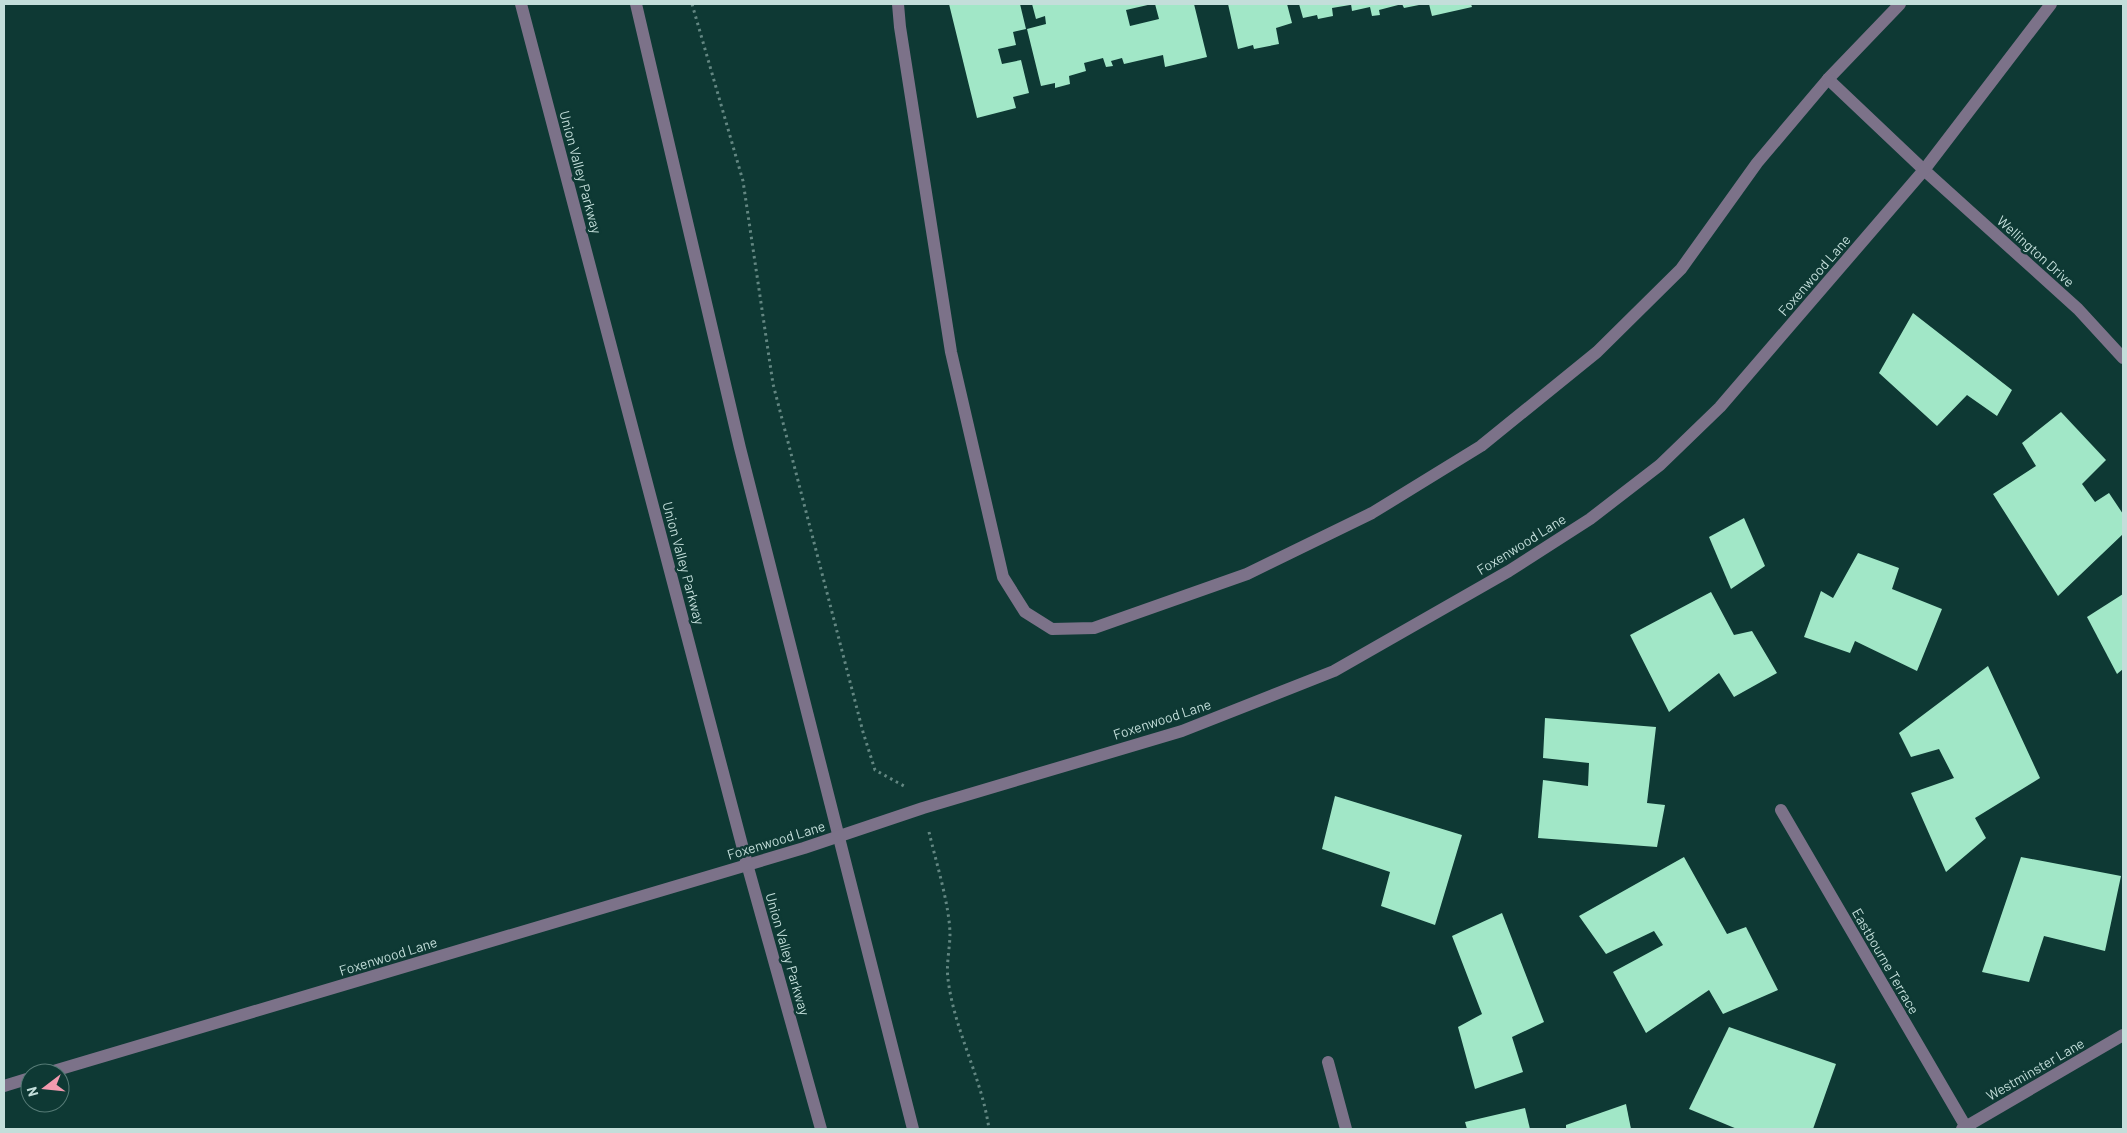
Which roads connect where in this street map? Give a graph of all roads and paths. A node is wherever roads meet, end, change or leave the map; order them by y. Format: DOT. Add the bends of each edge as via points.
graph roads {
  1 [pos="521,4"];
  2 [pos="636,4"];
  3 [pos="692,4"];
  4 [pos="898,4"];
  5 [pos="1900,4"];
  6 [pos="2051,4"];
  7 [pos="1828,79"];
  8 [pos="1924,170"];
  9 [pos="2123,358"];
  10 [pos="923,808"];
  11 [pos="1781,810"];
  12 [pos="839,836"];
  13 [pos="748,864"];
  14 [pos="2123,1035"];
  15 [pos="1328,1062"];
  16 [pos="70,1066"];
  17 [pos="20,1081"];
  18 [pos="4,1086"];
  19 [pos="1964,1128"];
  20 [pos="821,1129"];
  21 [pos="913,1129"];
  22 [pos="989,1129"];
  23 [pos="1346,1129"];
  1 -- 13 [label="street, Union Valley Parkway"];
  2 -- 12 [label="street" via="740,448"];
  3 -- 10 [label="path" via="743,181 773,384 863,732 875,770 906,787"];
  4 -- 7 [label="street" via="952,352 1003,577 1025,612 1052,629 1094,628 1247,574 1372,513 1481,446 1597,352 1681,269 1757,163"];
  5 -- 7 [label="street"];
  6 -- 8 [label="street, Foxenwood Lane"];
  7 -- 8 [label="street, Wellington Drive"];
  8 -- 9 [label="street, Wellington Drive" via="2078,309"];
  8 -- 10 [label="street, Foxenwood Lane" via="1720,407 1660,465 1590,519 1509,571 1334,671 1182,731"];
  10 -- 12 [label="street, Foxenwood Lane"];
  10 -- 22 [label="path" via="950,932 947,978"];
  11 -- 19 [label="street, Eastbourne Terrace"];
  12 -- 13 [label="street, Foxenwood Lane"];
  12 -- 21 [label="street"];
  13 -- 16 [label="street, Foxenwood Lane"];
  13 -- 20 [label="street, Union Valley Parkway"];
  14 -- 19 [label="street, Westminster Lane"];
  15 -- 23 [label="street"];
  17 -- 18 [label="street"];
}
